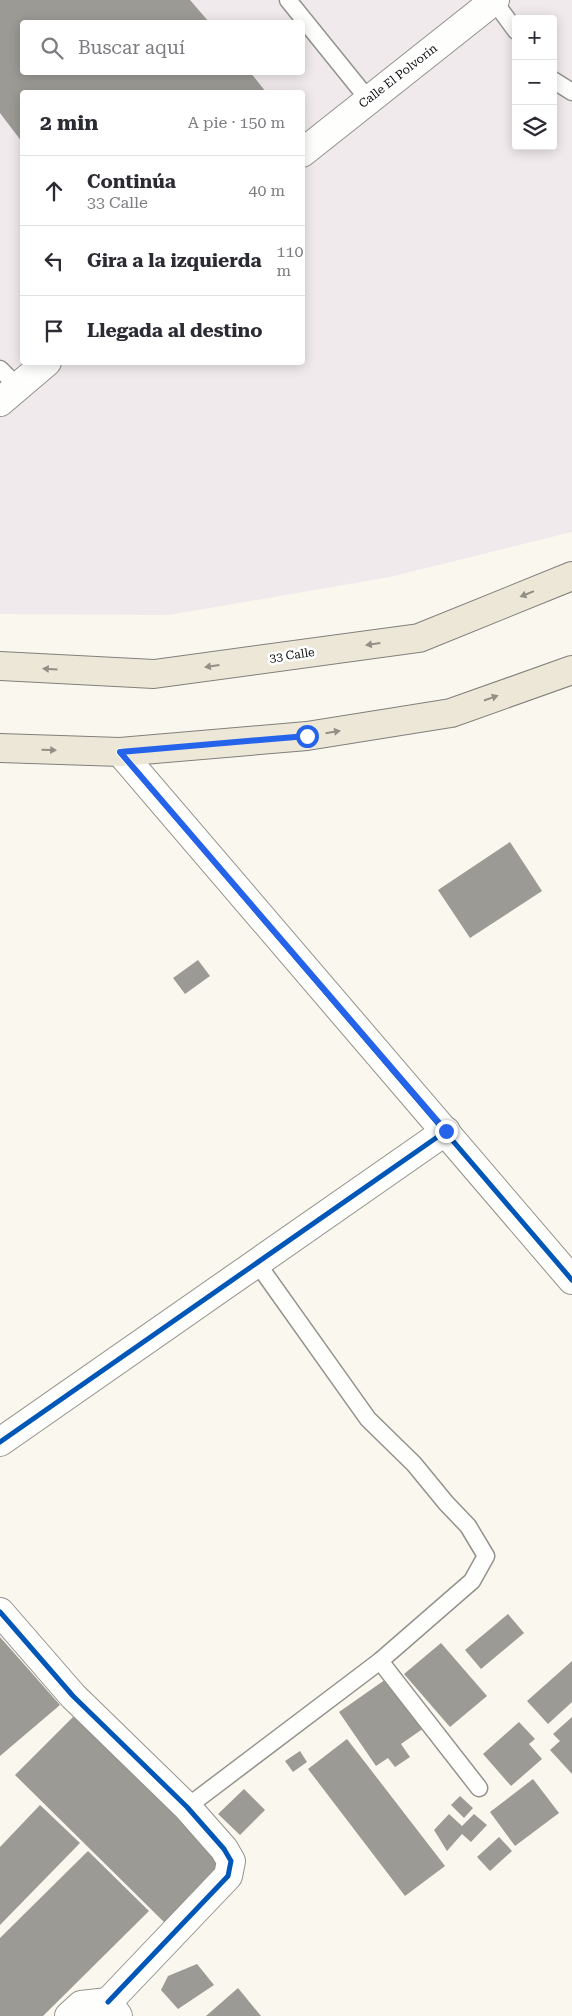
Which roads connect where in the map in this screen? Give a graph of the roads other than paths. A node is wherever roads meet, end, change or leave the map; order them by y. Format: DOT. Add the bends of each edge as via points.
graph roads {
  1 [pos="288,0"];
  2 [pos="494,0"];
  3 [pos="304,20"];
  4 [pos="305,21"];
  5 [pos="512,25"];
  6 [pos="557,83"];
  7 [pos="572,92"];
  8 [pos="368,100"];
  9 [pos="305,151"];
  10 [pos="42,365"];
  11 [pos="6,386"];
  12 [pos="572,576"];
  13 [pos="0,666"];
  14 [pos="572,670"];
  15 [pos="0,748"];
  16 [pos="120,752"];
  17 [pos="446,1131"];
  18 [pos="257,1263"];
  19 [pos="572,1280"];
  20 [pos="0,1442"];
  21 [pos="0,1612"];
  22 [pos="380,1661"];
  23 [pos="479,1788"];
  24 [pos="187,1807"];
  25 [pos="113,2009"];
  26 [pos="69,2016"];
  1 -- 3 [label="lane"];
  2 -- 5 [label="lane"];
  2 -- 8 [label="street, Calle El Polvorín"];
  4 -- 8 [label="lane"];
  6 -- 7 [label="lane"];
  8 -- 9 [label="street, Calle El Polvorín"];
  10 -- 11 [label="street"];
  12 -- 13 [label="main road, 33 Calle, one-way" via="419,638 154,674"];
  16 -- 14 [label="main road, one-way" via="307,736 451,713"];
  15 -- 16 [label="main road, one-way"];
  16 -- 17 [label="street"];
  17 -- 18 [label="street"];
  17 -- 19 [label="street"];
  18 -- 20 [label="street"];
  18 -- 22 [label="lane" via="368,1419 414,1464 468,1526 486,1556 472,1580"];
  21 -- 24 [label="street" via="74,1696"];
  22 -- 23 [label="lane"];
  22 -- 24 [label="lane"];
  24 -- 25 [label="street" via="224,1848 231,1861 228,1876"];
  25 -- 26 [label="street" via="81,2005"];
}
